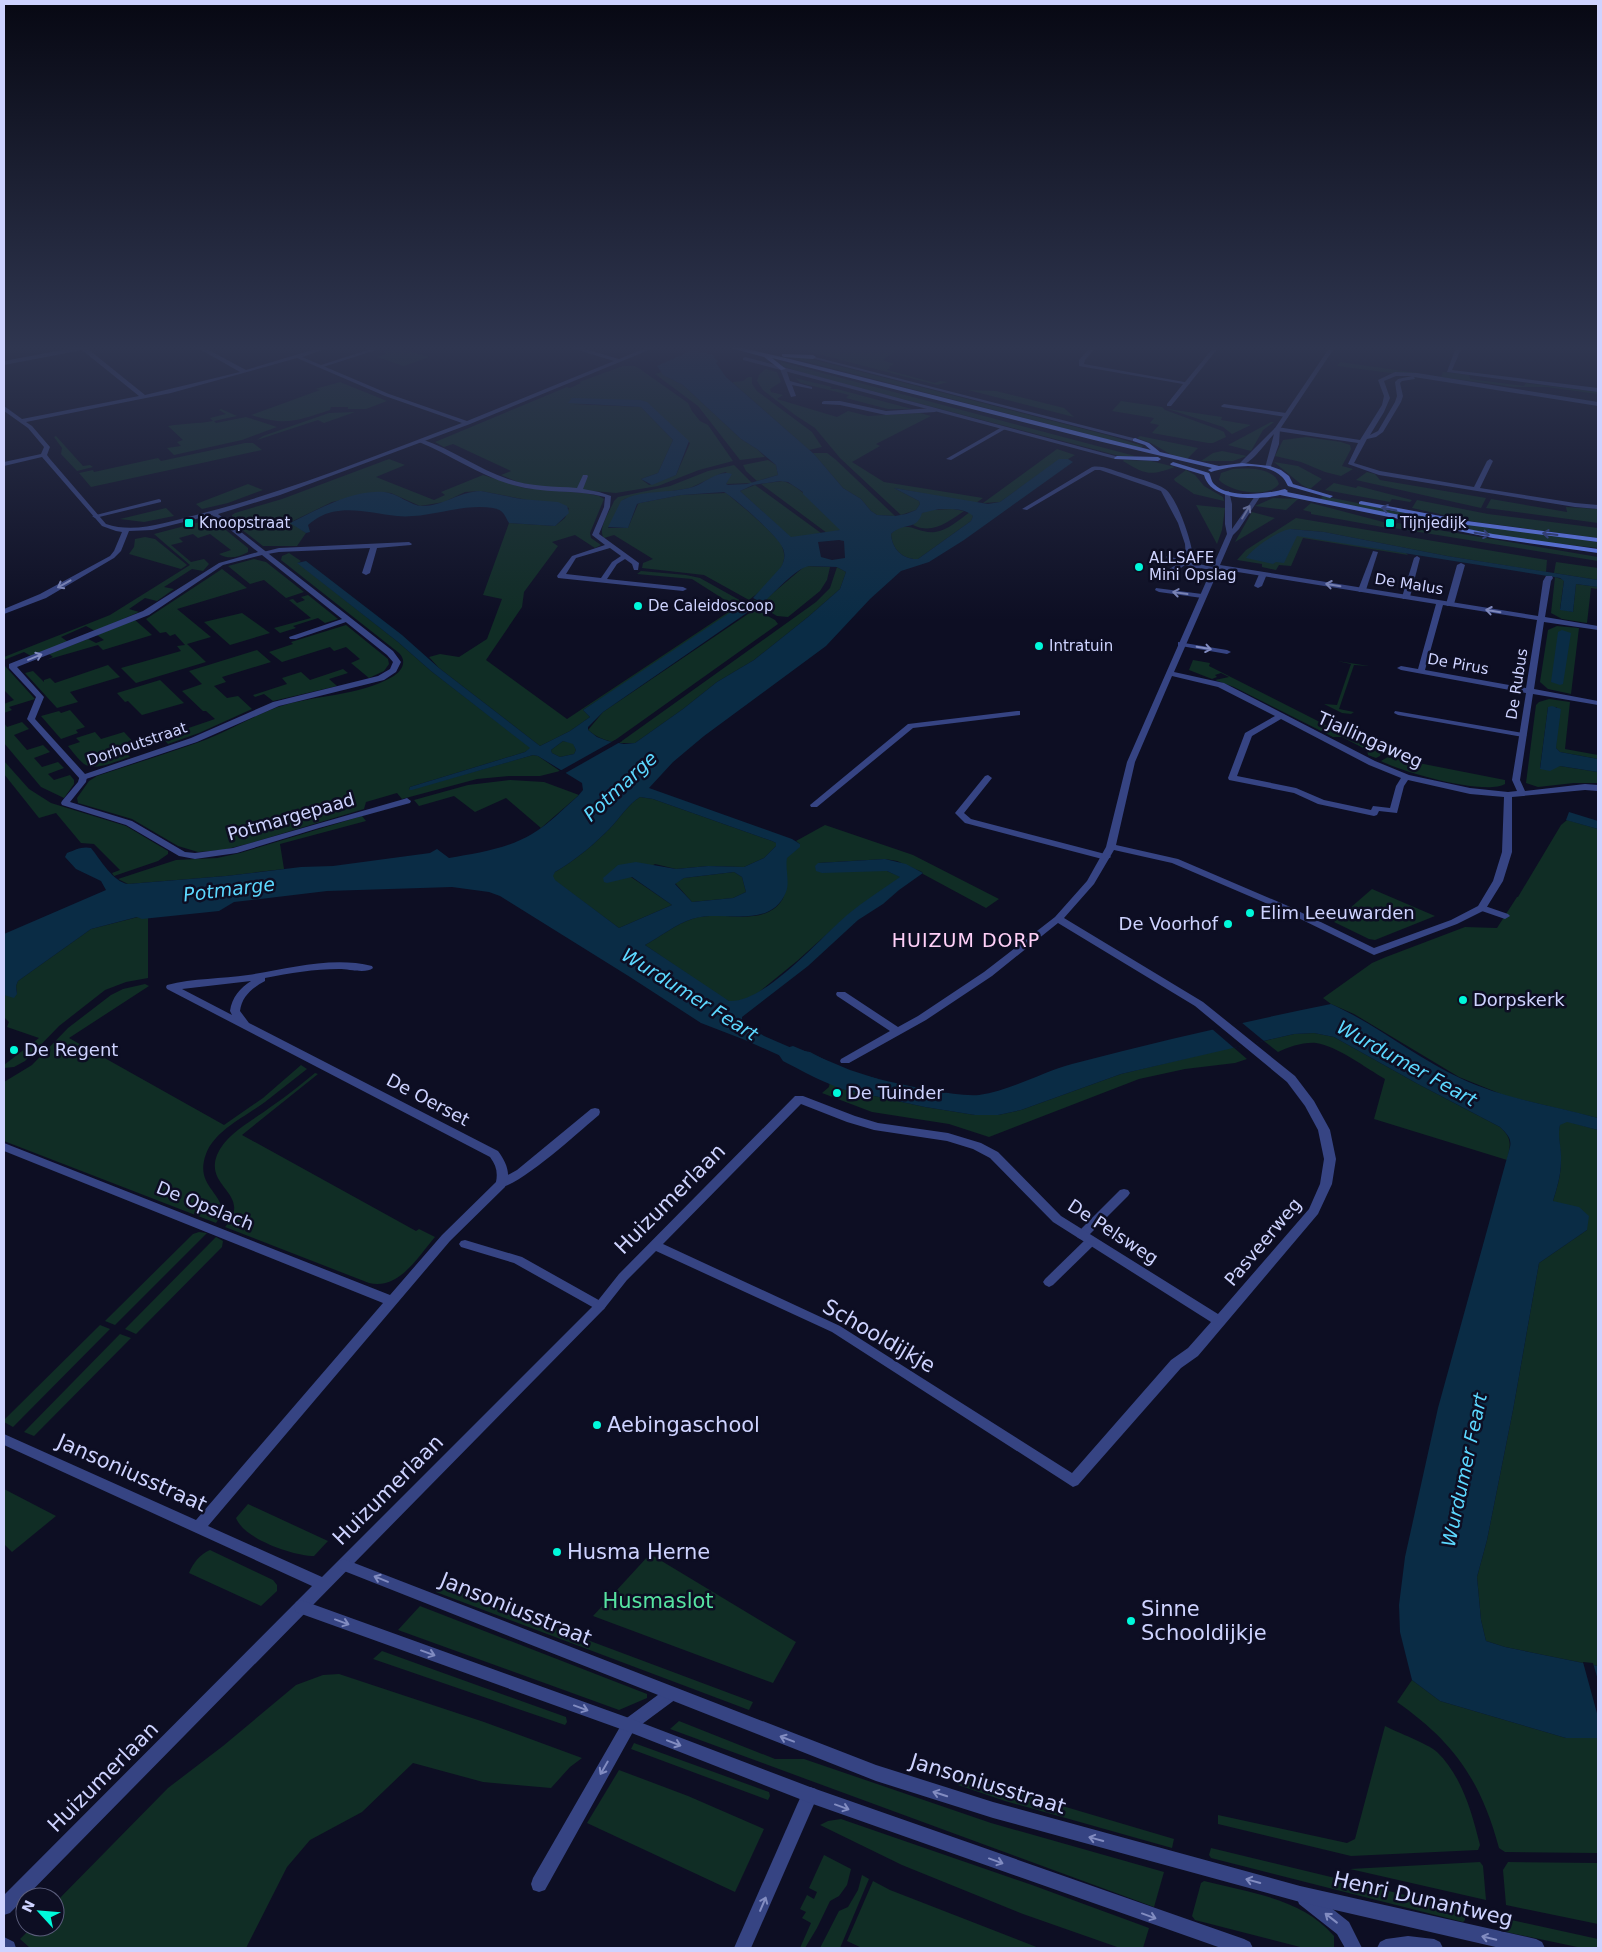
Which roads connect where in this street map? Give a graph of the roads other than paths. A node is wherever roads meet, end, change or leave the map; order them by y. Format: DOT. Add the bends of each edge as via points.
graph roads {
  1 [pos="40,438"];
  2 [pos="429,438"];
  3 [pos="986,438"];
  4 [pos="1042,438"];
  5 [pos="1089,438"];
  6 [pos="1128,438"];
  7 [pos="1266,438"];
  8 [pos="1278,438"];
  9 [pos="1356,438"];
  10 [pos="1367,438"];
  11 [pos="1364,439"];
  12 [pos="1135,440"];
  13 [pos="421,441"];
  14 [pos="44,455"];
  15 [pos="1159,457"];
  16 [pos="1116,458"];
  17 [pos="949,459"];
  18 [pos="1490,461"];
  19 [pos="4,464"];
  20 [pos="1242,464"];
  21 [pos="1217,467"];
  22 [pos="1268,468"];
  23 [pos="1207,474"];
  24 [pos="585,476"];
  25 [pos="1290,485"];
  26 [pos="1476,489"];
  27 [pos="579,490"];
  28 [pos="1227,492"];
  29 [pos="1280,493"];
  30 [pos="1256,497"];
  31 [pos="159,501"];
  32 [pos="1598,507"];
  33 [pos="1025,509"];
  34 [pos="213,513"];
  35 [pos="95,516"];
  36 [pos="126,530"];
  37 [pos="1230,534"];
  38 [pos="1598,540"];
  39 [pos="408,544"];
  40 [pos="374,546"];
  41 [pos="610,546"];
  42 [pos="1598,551"];
  43 [pos="1375,552"];
  44 [pos="262,553"];
  45 [pos="625,556"];
  46 [pos="1168,557"];
  47 [pos="1418,558"];
  48 [pos="1185,562"];
  49 [pos="1460,565"];
  50 [pos="1215,567"];
  51 [pos="636,569"];
  52 [pos="366,573"];
  53 [pos="1263,574"];
  54 [pos="1161,578"];
  55 [pos="1549,578"];
  56 [pos="603,580"];
  57 [pos="1258,586"];
  58 [pos="683,589"];
  59 [pos="1159,590"];
  60 [pos="1362,590"];
  61 [pos="1202,596"];
  62 [pos="1406,597"];
  63 [pos="1440,603"];
  64 [pos="1450,604"];
  65 [pos="4,612"];
  66 [pos="1542,619"];
  67 [pos="348,620"];
  68 [pos="1598,628"];
  69 [pos="293,637"];
  70 [pos="1182,644"];
  71 [pos="1227,652"];
  72 [pos="1400,668"];
  73 [pos="1421,671"];
  74 [pos="1169,673"];
  75 [pos="1530,690"];
  76 [pos="1598,703"];
  77 [pos="1017,713"];
  78 [pos="1398,713"];
  79 [pos="1281,716"];
  80 [pos="1523,735"];
  81 [pos="83,776"];
  82 [pos="1406,777"];
  83 [pos="988,778"];
  84 [pos="1598,788"];
  85 [pos="1508,794"];
  86 [pos="1522,794"];
  87 [pos="407,801"];
  88 [pos="814,805"];
  89 [pos="1108,852"];
  90 [pos="1482,908"];
  91 [pos="1505,916"];
  92 [pos="1058,919"];
  93 [pos="368,968"];
  94 [pos="271,974"];
  95 [pos="841,994"];
  96 [pos="249,1026"];
  97 [pos="898,1032"];
  98 [pos="844,1061"];
  99 [pos="799,1099"];
  100 [pos="595,1112"];
  101 [pos="4,1147"];
  102 [pos="501,1184"];
  103 [pos="1124,1193"];
  104 [pos="1087,1238"];
  105 [pos="465,1244"];
  106 [pos="654,1245"];
  107 [pos="1049,1282"];
  108 [pos="392,1301"];
  109 [pos="600,1306"];
  110 [pos="1219,1321"];
  111 [pos="5,1442"];
  112 [pos="1073,1481"];
  113 [pos="198,1528"];
  114 [pos="344,1565"];
  115 [pos="324,1585"];
  116 [pos="301,1607"];
  117 [pos="671,1694"];
  118 [pos="629,1726"];
  119 [pos="810,1796"];
  120 [pos="539,1884"];
  121 [pos="1300,1894"];
  122 [pos="4,1907"];
  123 [pos="4,1944"];
  124 [pos="8,1948"];
  125 [pos="742,1948"];
  126 [pos="1244,1948"];
  127 [pos="1354,1948"];
  128 [pos="1386,1948"];
  129 [pos="1434,1948"];
  130 [pos="1536,1948"];
  1 -- 14 [label="street" via="48,447"];
  2 -- 13 [label="street"];
  3 -- 17 [label="street"];
  4 -- 16 [label="street"];
  5 -- 15 [label="main road"];
  6 -- 12 [label="street"];
  7 -- 20 [label="street" via="1253,456"];
  8 -- 22 [label="street"];
  9 -- 11 [label="street"];
  10 -- 11 [label="street"];
  11 -- 26 [label="street" via="1351,461 1354,465 1379,473"];
  12 -- 15 [label="main road" via="1147,444"];
  13 -- 27 [label="street" via="515,484"];
  13 -- 34 [label="street" via="278,494"];
  14 -- 19 [label="street"];
  14 -- 35 [label="street"];
  15 -- 16 [label="main road"];
  15 -- 21 [label="main road"];
  15 -- 23 [label="main road"];
  18 -- 26 [label="street"];
  20 -- 21 [label="main road"];
  20 -- 22 [label="main road"];
  21 -- 23 [label="main road"];
  22 -- 25 [label="main road" via="1282,474"];
  23 -- 28 [label="main road" via="1210,484"];
  24 -- 27 [label="street"];
  25 -- 29 [label="main road"];
  38 -- 25 [label="main road, one-way" via="1435,517"];
  26 -- 32 [label="street"];
  27 -- 41 [label="street" via="608,496 607,507 595,535"];
  28 -- 30 [label="main road"];
  28 -- 37 [label="street"];
  29 -- 30 [label="main road"];
  29 -- 42 [label="main road, one-way" via="1494,536"];
  37 -- 30 [label="street, one-way"];
  31 -- 35 [label="street"];
  33 -- 48 [label="street" via="1094,468 1101,468 1166,492 1188,539 1191,552 1190,559"];
  34 -- 36 [label="street" via="161,526"];
  34 -- 44 [label="street, Dorhoutstraat"];
  35 -- 36 [label="street" via="108,527"];
  36 -- 65 [label="street, one-way" via="119,550 112,557 43,596"];
  37 -- 50 [label="street"];
  39 -- 40 [label="street"];
  40 -- 44 [label="street"];
  40 -- 52 [label="street"];
  41 -- 45 [label="street"];
  41 -- 56 [label="street" via="574,557 561,576"];
  43 -- 60 [label="street"];
  44 -- 67 [label="street, Dorhoutstraat"];
  81 -- 44 [label="street, Dorhoutstraat, one-way" via="31,719 40,697 12,666 146,614 221,564"];
  45 -- 51 [label="street" via="636,563"];
  45 -- 56 [label="street" via="614,563"];
  46 -- 48 [label="street, De Malus"];
  47 -- 62 [label="street"];
  48 -- 50 [label="street, De Malus"];
  48 -- 54 [label="street"];
  49 -- 64 [label="street"];
  50 -- 53 [label="street, De Malus"];
  50 -- 61 [label="street"];
  53 -- 57 [label="street"];
  60 -- 53 [label="street, De Malus, one-way"];
  55 -- 66 [label="street, De Rubus"];
  56 -- 58 [label="street"];
  61 -- 59 [label="street, one-way"];
  60 -- 62 [label="street, De Malus"];
  61 -- 70 [label="street"];
  62 -- 63 [label="street, De Malus"];
  63 -- 64 [label="street, De Malus"];
  63 -- 73 [label="street"];
  66 -- 64 [label="street, De Malus, one-way"];
  66 -- 68 [label="street, De Malus"];
  66 -- 75 [label="street, De Rubus"];
  67 -- 69 [label="street"];
  67 -- 81 [label="street, Dorhoutstraat" via="394,657 397,662 393,670 370,682 276,704 194,740"];
  70 -- 71 [label="street, one-way"];
  70 -- 74 [label="street"];
  72 -- 73 [label="street, De Pirus"];
  73 -- 75 [label="street, De Pirus"];
  74 -- 79 [label="street, Tjallingaweg" via="1221,685"];
  74 -- 89 [label="street" via="1131,762"];
  75 -- 76 [label="street, De Pirus"];
  75 -- 80 [label="street, De Rubus"];
  77 -- 88 [label="street" via="911,726"];
  78 -- 80 [label="street"];
  79 -- 82 [label="street, Tjallingaweg"];
  79 -- 82 [label="street" via="1248,736 1232,778 1296,791 1321,802 1374,813 1376,808 1394,811 1400,786"];
  80 -- 86 [label="street, De Rubus" via="1516,780"];
  81 -- 87 [label="street, Potmargepaad" via="66,803 129,822 182,854 208,856 234,851"];
  82 -- 85 [label="street, Tjallingaweg" via="1470,791"];
  83 -- 89 [label="street" via="959,813 968,821"];
  84 -- 86 [label="street, Tjallingaweg"];
  85 -- 86 [label="street, Tjallingaweg"];
  85 -- 90 [label="street" via="1507,852 1498,881"];
  89 -- 90 [label="street" via="1175,861 1285,908 1374,952"];
  89 -- 92 [label="street" via="1091,882"];
  90 -- 91 [label="street"];
  92 -- 97 [label="street" via="966,990"];
  92 -- 110 [label="street, Pasveerweg" via="1199,1004 1290,1080 1310,1104 1324,1130 1330,1159 1326,1184 1314,1212"];
  93 -- 94 [label="street, De Oerset" via="319,966"];
  94 -- 96 [label="street, De Oerset" via="251,985 237,1000 235,1011"];
  94 -- 96 [label="street, De Oerset" via="171,987"];
  95 -- 97 [label="street"];
  96 -- 102 [label="street, De Oerset" via="494,1154 502,1164"];
  97 -- 98 [label="street"];
  99 -- 104 [label="street, De Pelsweg" via="878,1127 948,1137 977,1146 994,1155 1057,1219"];
  99 -- 106 [label="street, Huizumerlaan"];
  100 -- 102 [label="street" via="521,1173"];
  101 -- 108 [label="street, De Opslach"];
  102 -- 108 [label="street" via="446,1238"];
  103 -- 104 [label="street"];
  104 -- 107 [label="street"];
  104 -- 110 [label="street, De Pelsweg"];
  105 -- 109 [label="street" via="518,1260"];
  106 -- 109 [label="street, Huizumerlaan" via="622,1277"];
  106 -- 112 [label="street, Schooldijkje" via="836,1330"];
  108 -- 113 [label="street"];
  109 -- 114 [label="street, Huizumerlaan"];
  110 -- 112 [label="street, Pasveerweg" via="1193,1352 1176,1364"];
  111 -- 113 [label="street, Jansoniusstraat"];
  113 -- 115 [label="street, Jansoniusstraat"];
  114 -- 115 [label="street, Huizumerlaan"];
  117 -- 114 [label="street, Jansoniusstraat, one-way"];
  115 -- 116 [label="street, Huizumerlaan"];
  116 -- 118 [label="street, one-way"];
  116 -- 122 [label="street, Huizumerlaan"];
  117 -- 118 [label="street"];
  121 -- 117 [label="street, Jansoniusstraat, one-way" via="993,1810 876,1773"];
  118 -- 119 [label="street, one-way"];
  118 -- 120 [label="street, one-way"];
  125 -- 119 [label="street, one-way"];
  119 -- 126 [label="street, one-way"];
  127 -- 121 [label="street, one-way" via="1343,1928"];
  130 -- 121 [label="street, Henri Dunantweg, one-way"];
  123 -- 124 [label="street"];
  128 -- 129 [label="street" via="1408,1944"];
}
